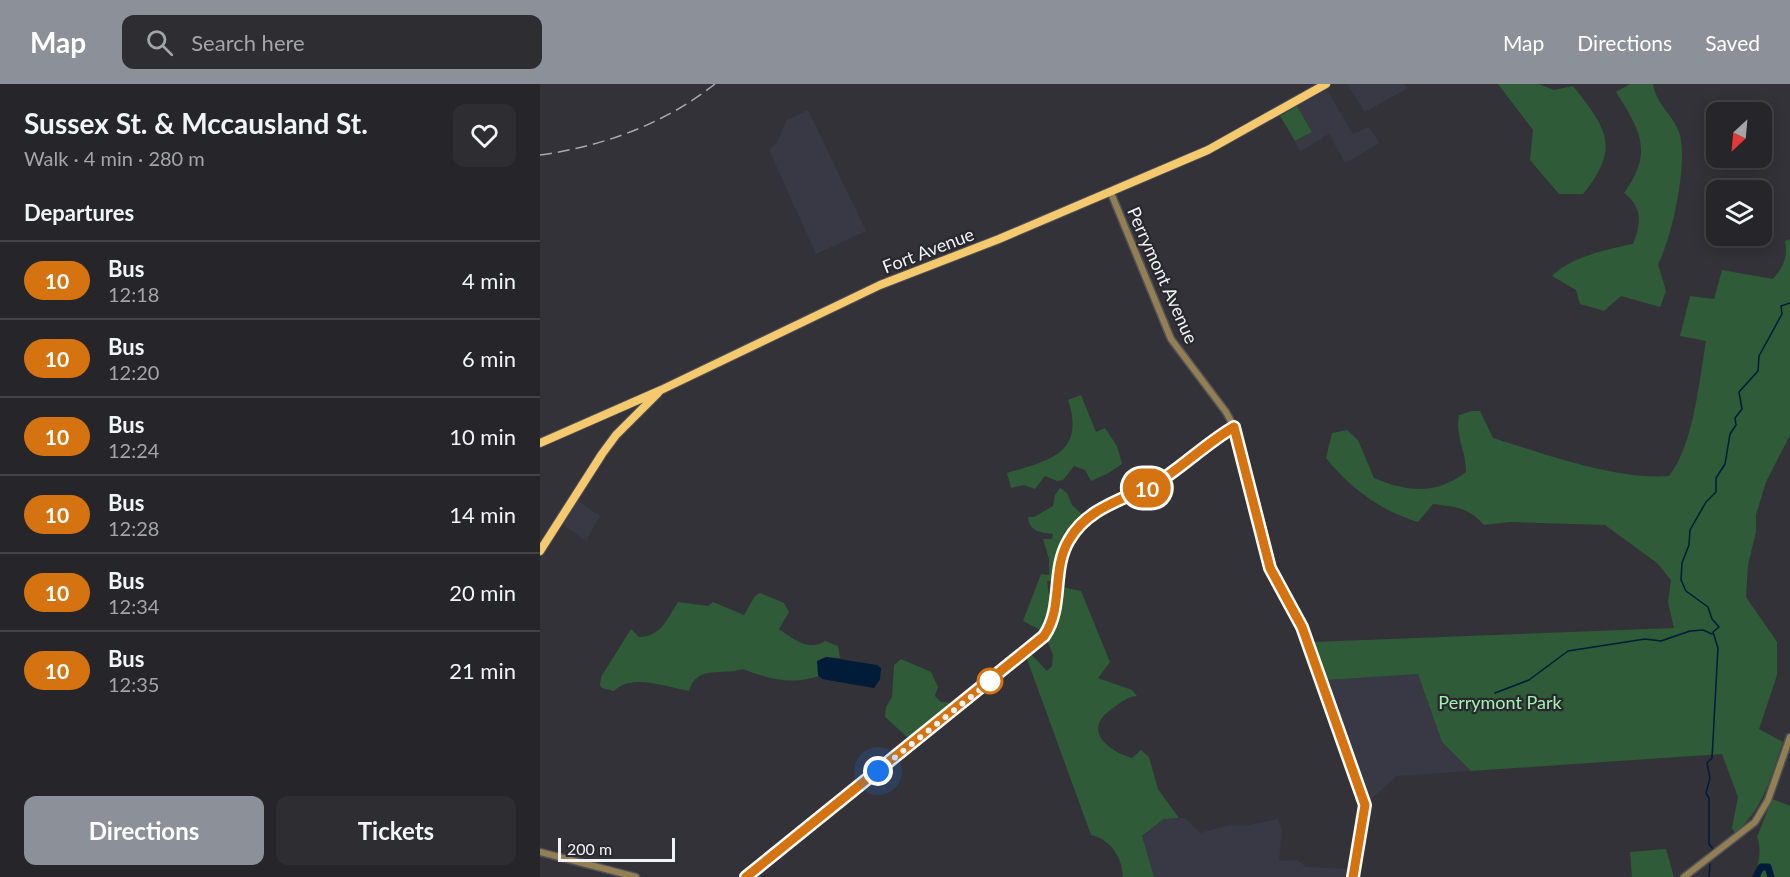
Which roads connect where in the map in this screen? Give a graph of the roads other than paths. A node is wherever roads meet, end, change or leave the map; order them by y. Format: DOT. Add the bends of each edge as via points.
graph roads {
  1 [pos="1326,84"];
  2 [pos="1111,193"];
  3 [pos="661,390"];
  4 [pos="540,443"];
  5 [pos="540,551"];
  6 [pos="1790,737"];
  7 [pos="540,852"];
  8 [pos="636,877"];
  9 [pos="746,877"];
  10 [pos="1684,877"];
  1 -- 2 [label="main road, Fort Avenue" via="1208,150"];
  2 -- 3 [label="main road, Fort Avenue" via="880,285"];
  2 -- 9 [label="street, Perrymont Avenue" via="1171,339 1234,427 1146,489 1096,511 1080,523 1064,550 1054,616 1044,636"];
  3 -- 4 [label="main road, Fort Avenue"];
  3 -- 5 [label="main road" via="616,435"];
  6 -- 10 [label="street" via="1763,811 1740,835"];
  7 -- 8 [label="street"];
}
